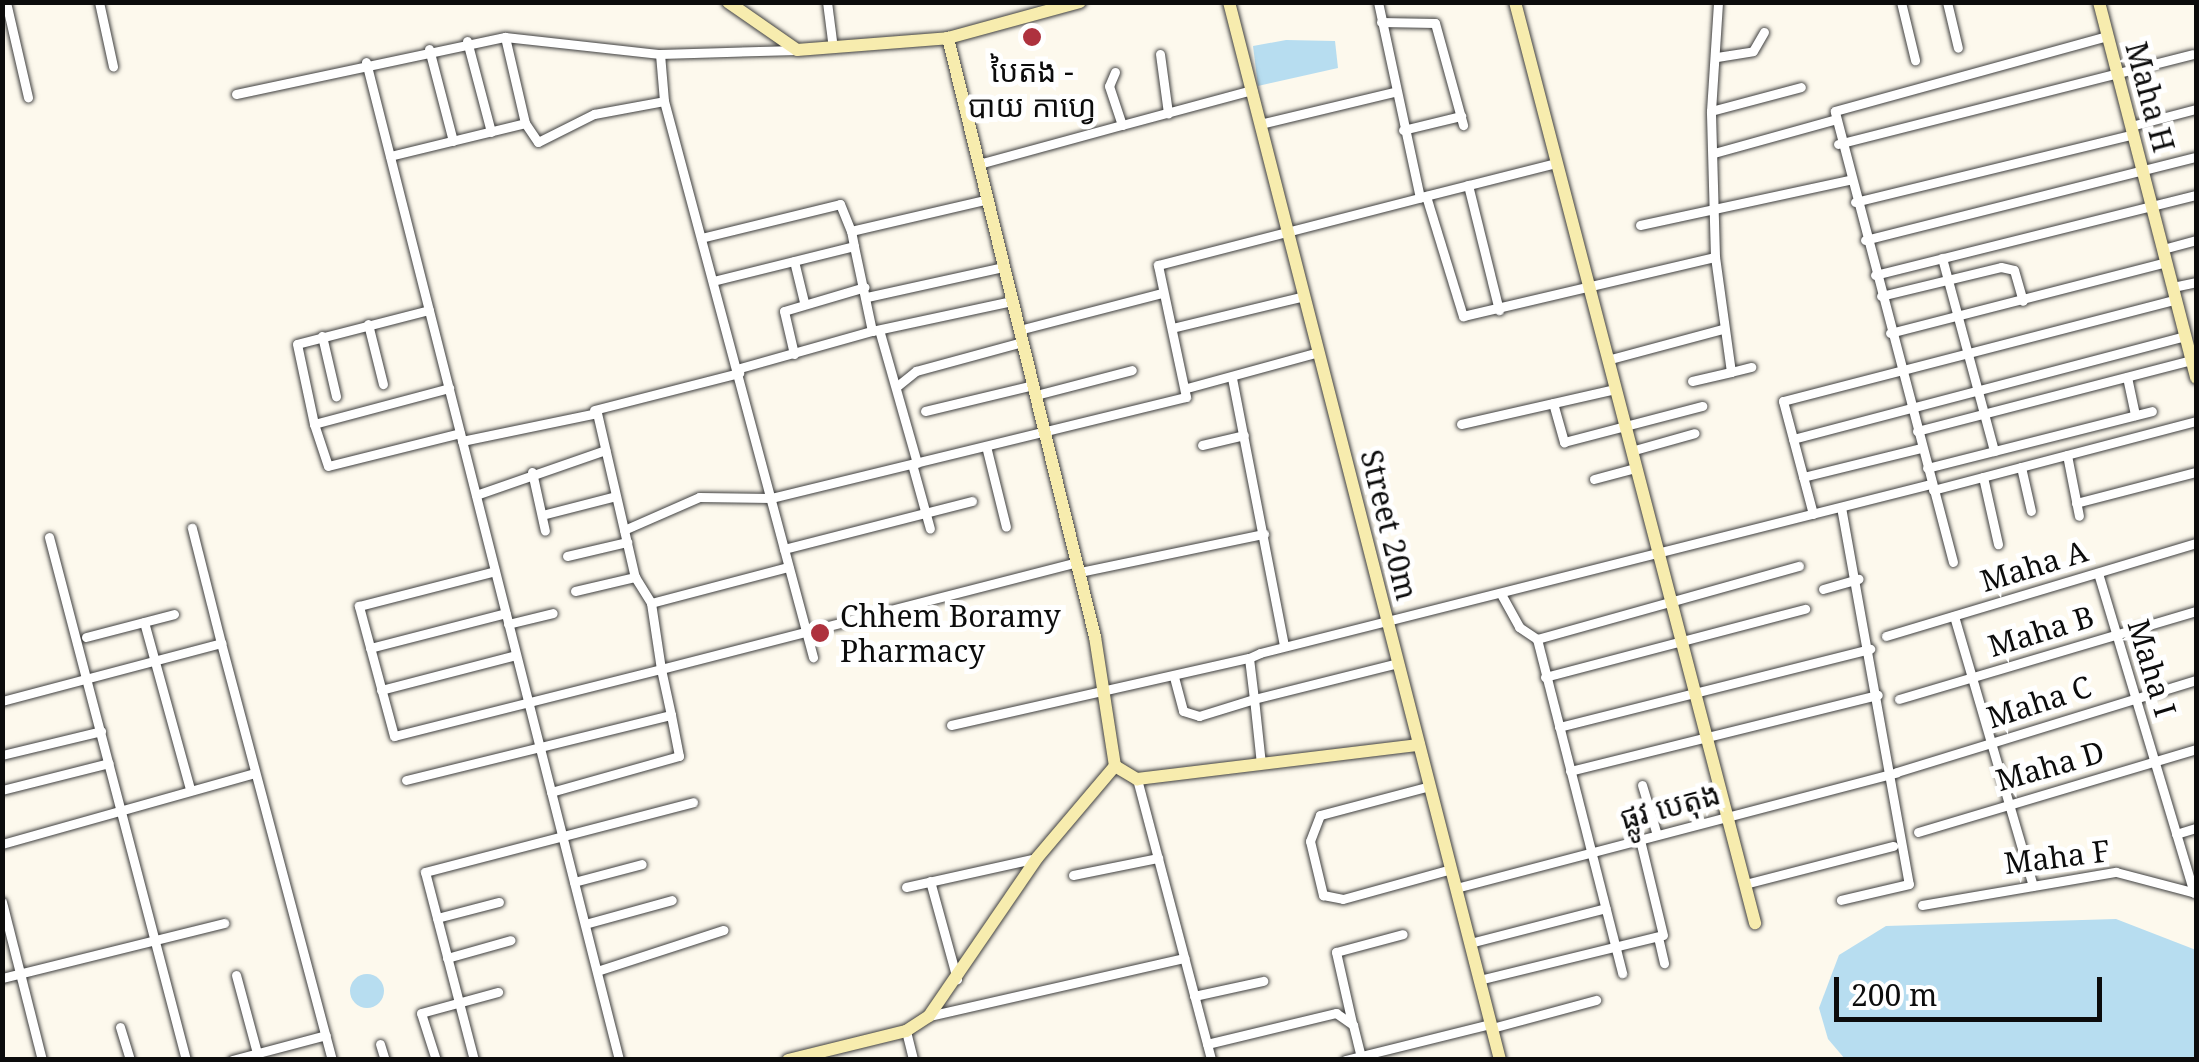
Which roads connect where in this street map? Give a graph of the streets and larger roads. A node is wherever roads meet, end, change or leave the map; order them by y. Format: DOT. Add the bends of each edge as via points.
graph roads {
  1 [pos="6,2"];
  2 [pos="99,2"];
  3 [pos="728,2"];
  4 [pos="827,2"];
  5 [pos="1080,2"];
  6 [pos="1229,2"];
  7 [pos="1378,2"];
  8 [pos="1515,2"];
  9 [pos="1718,2"];
  10 [pos="1900,2"];
  11 [pos="1948,2"];
  12 [pos="2099,2"];
  13 [pos="1381,22"];
  14 [pos="1764,32"];
  15 [pos="2108,36"];
  16 [pos="505,37"];
  17 [pos="948,38"];
  18 [pos="467,41"];
  19 [pos="833,48"];
  20 [pos="1958,48"];
  21 [pos="429,49"];
  22 [pos="797,50"];
  23 [pos="660,54"];
  24 [pos="1160,54"];
  25 [pos="2193,54"];
  26 [pos="1717,57"];
  27 [pos="1914,60"];
  28 [pos="366,62"];
  29 [pos="113,66"];
  30 [pos="2117,71"];
  31 [pos="1115,72"];
  32 [pos="1802,87"];
  33 [pos="1252,90"];
  34 [pos="1394,92"];
  35 [pos="236,94"];
  36 [pos="28,97"];
  37 [pos="664,102"];
  38 [pos="2196,109"];
  39 [pos="1711,112"];
  40 [pos="1168,113"];
  41 [pos="1833,120"];
  42 [pos="525,123"];
  43 [pos="1260,124"];
  44 [pos="1122,125"];
  45 [pos="1403,130"];
  46 [pos="2132,130"];
  47 [pos="491,132"];
  48 [pos="453,141"];
  49 [pos="1838,144"];
  50 [pos="1714,153"];
  51 [pos="390,156"];
  52 [pos="2196,157"];
  53 [pos="1556,163"];
  54 [pos="979,164"];
  55 [pos="2143,170"];
  56 [pos="1848,180"];
  57 [pos="1468,185"];
  58 [pos="2196,195"];
  59 [pos="1423,197"];
  60 [pos="988,199"];
  61 [pos="1855,202"];
  62 [pos="2152,206"];
  63 [pos="1716,214"];
  64 [pos="1640,225"];
  65 [pos="851,231"];
  66 [pos="1288,232"];
  67 [pos="701,238"];
  68 [pos="1865,240"];
  69 [pos="2196,240"];
  70 [pos="854,246"];
  71 [pos="2165,255"];
  72 [pos="1715,257"];
  73 [pos="1942,258"];
  74 [pos="794,261"];
  75 [pos="1004,267"];
  76 [pos="1876,275"];
  77 [pos="1948,278"];
  78 [pos="714,281"];
  79 [pos="2196,282"];
  80 [pos="1589,290"];
  81 [pos="866,292"];
  82 [pos="1162,293"];
  83 [pos="2174,293"];
  84 [pos="1304,296"];
  85 [pos="1881,296"];
  86 [pos="1012,301"];
  87 [pos="2023,301"];
  88 [pos="804,302"];
  89 [pos="429,310"];
  90 [pos="1499,310"];
  91 [pos="1959,316"];
  92 [pos="368,324"];
  93 [pos="1172,328"];
  94 [pos="1724,329"];
  95 [pos="876,332"];
  96 [pos="1890,334"];
  97 [pos="322,336"];
  98 [pos="1021,336"];
  99 [pos="2191,347"];
  100 [pos="1318,352"];
  101 [pos="794,354"];
  102 [pos="1970,355"];
  103 [pos="1607,360"];
  104 [pos="1752,367"];
  105 [pos="1132,370"];
  106 [pos="740,371"];
  107 [pos="1732,372"];
  108 [pos="1901,372"];
  109 [pos="2127,377"];
  110 [pos="1232,378"];
  111 [pos="2196,378"];
  112 [pos="1692,381"];
  113 [pos="382,384"];
  114 [pos="896,387"];
  115 [pos="449,388"];
  116 [pos="1187,388"];
  117 [pos="1615,389"];
  118 [pos="1034,390"];
  119 [pos="1980,390"];
  120 [pos="336,396"];
  121 [pos="1553,403"];
  122 [pos="1702,406"];
  123 [pos="1911,408"];
  124 [pos="594,410"];
  125 [pos="925,411"];
  126 [pos="2152,411"];
  127 [pos="1985,413"];
  128 [pos="2136,415"];
  129 [pos="2196,422"];
  130 [pos="314,424"];
  131 [pos="1460,424"];
  132 [pos="1624,425"];
  133 [pos="1917,431"];
  134 [pos="1046,432"];
  135 [pos="1695,432"];
  136 [pos="1244,436"];
  137 [pos="461,437"];
  138 [pos="1793,439"];
  139 [pos="1202,444"];
  140 [pos="986,446"];
  141 [pos="1922,448"];
  142 [pos="605,450"];
  143 [pos="1631,451"];
  144 [pos="1994,451"];
  145 [pos="2067,455"];
  146 [pos="915,463"];
  147 [pos="1636,468"];
  148 [pos="1927,468"];
  149 [pos="2021,468"];
  150 [pos="532,472"];
  151 [pos="2196,472"];
  152 [pos="1803,477"];
  153 [pos="1983,477"];
  154 [pos="1594,479"];
  155 [pos="1932,487"];
  156 [pos="476,495"];
  157 [pos="616,496"];
  158 [pos="771,498"];
  159 [pos="972,501"];
  160 [pos="2076,503"];
  161 [pos="1841,507"];
  162 [pos="2031,511"];
  163 [pos="925,512"];
  164 [pos="1813,514"];
  165 [pos="542,515"];
  166 [pos="2080,516"];
  167 [pos="1006,526"];
  168 [pos="192,528"];
  169 [pos="930,528"];
  170 [pos="546,530"];
  171 [pos="624,530"];
  172 [pos="1264,534"];
  173 [pos="49,538"];
  174 [pos="627,542"];
  175 [pos="2196,543"];
  176 [pos="1998,544"];
  177 [pos="784,549"];
  178 [pos="1658,554"];
  179 [pos="567,556"];
  180 [pos="1953,562"];
  181 [pos="1798,566"];
  182 [pos="788,567"];
  183 [pos="1079,567"];
  184 [pos="495,571"];
  185 [pos="2098,572"];
  186 [pos="635,577"];
  187 [pos="1859,579"];
  188 [pos="1822,589"];
  189 [pos="575,590"];
  190 [pos="1501,594"];
  191 [pos="1670,600"];
  192 [pos="651,603"];
  193 [pos="1805,609"];
  194 [pos="2196,611"];
  195 [pos="553,613"];
  196 [pos="174,614"];
  197 [pos="1954,616"];
  198 [pos="507,618"];
  199 [pos="144,622"];
  200 [pos="1388,623"];
  201 [pos="806,631"];
  202 [pos="2116,634"];
  203 [pos="86,636"];
  204 [pos="1886,636"];
  205 [pos="1536,640"];
  206 [pos="1680,642"];
  207 [pos="220,643"];
  208 [pos="1284,646"];
  209 [pos="370,648"];
  210 [pos="1870,649"];
  211 [pos="516,655"];
  212 [pos="813,657"];
  213 [pos="1250,658"];
  214 [pos="155,660"];
  215 [pos="1398,663"];
  216 [pos="661,669"];
  217 [pos="1546,676"];
  218 [pos="1174,677"];
  219 [pos="1972,678"];
  220 [pos="87,679"];
  221 [pos="2196,680"];
  222 [pos="382,690"];
  223 [pos="1693,692"];
  224 [pos="1105,693"];
  225 [pos="1878,695"];
  226 [pos="2135,698"];
  227 [pos="1254,699"];
  228 [pos="1899,699"];
  229 [pos="2,700"];
  230 [pos="529,704"];
  231 [pos="671,715"];
  232 [pos="951,725"];
  233 [pos="1559,727"];
  234 [pos="101,731"];
  235 [pos="1704,736"];
  236 [pos="1992,744"];
  237 [pos="1419,745"];
  238 [pos="540,748"];
  239 [pos="2196,749"];
  240 [pos="2,755"];
  241 [pos="2154,762"];
  242 [pos="109,763"];
  243 [pos="1261,764"];
  244 [pos="1115,766"];
  245 [pos="1570,771"];
  246 [pos="254,773"];
  247 [pos="1892,773"];
  248 [pos="1137,779"];
  249 [pos="406,780"];
  250 [pos="1642,785"];
  251 [pos="1430,786"];
  252 [pos="2,790"];
  253 [pos="190,790"];
  254 [pos="551,792"];
  255 [pos="693,802"];
  256 [pos="2009,804"];
  257 [pos="120,807"];
  258 [pos="1726,817"];
  259 [pos="2196,828"];
  260 [pos="1918,832"];
  261 [pos="2176,834"];
  262 [pos="562,836"];
  263 [pos="1657,836"];
  264 [pos="1640,840"];
  265 [pos="2,844"];
  266 [pos="1893,846"];
  267 [pos="1592,853"];
  268 [pos="1037,858"];
  269 [pos="1158,858"];
  270 [pos="642,864"];
  271 [pos="1451,869"];
  272 [pos="1074,875"];
  273 [pos="574,882"];
  274 [pos="930,882"];
  275 [pos="1745,884"];
  276 [pos="2033,886"];
  277 [pos="906,887"];
  278 [pos="1456,888"];
  279 [pos="2195,893"];
  280 [pos="672,900"];
  281 [pos="1841,900"];
  282 [pos="2,902"];
  283 [pos="499,902"];
  284 [pos="1922,906"];
  285 [pos="1606,908"];
  286 [pos="436,918"];
  287 [pos="224,923"];
  288 [pos="1755,923"];
  289 [pos="585,924"];
  290 [pos="723,930"];
  291 [pos="1404,934"];
  292 [pos="1658,937"];
  293 [pos="155,940"];
  294 [pos="510,940"];
  295 [pos="1470,943"];
  296 [pos="1615,946"];
  297 [pos="447,958"];
  298 [pos="1184,958"];
  299 [pos="1664,964"];
  300 [pos="597,971"];
  301 [pos="20,973"];
  302 [pos="1622,973"];
  303 [pos="236,975"];
  304 [pos="2,978"];
  305 [pos="1479,980"];
  306 [pos="958,981"];
  307 [pos="1263,981"];
  308 [pos="498,992"];
  309 [pos="1194,996"];
  310 [pos="1596,1000"];
  311 [pos="459,1002"];
  312 [pos="929,1016"];
  313 [pos="1353,1026"];
  314 [pos="1491,1026"];
  315 [pos="120,1027"];
  316 [pos="906,1031"];
  317 [pos="326,1035"];
  318 [pos="380,1044"];
  319 [pos="1207,1044"];
  320 [pos="256,1053"];
  321 [pos="1361,1056"];
  322 [pos="42,1060"];
  323 [pos="130,1060"];
  324 [pos="186,1060"];
  325 [pos="232,1060"];
  326 [pos="332,1060"];
  327 [pos="385,1060"];
  328 [pos="436,1060"];
  329 [pos="474,1060"];
  330 [pos="619,1060"];
  331 [pos="788,1060"];
  332 [pos="913,1060"];
  333 [pos="1211,1060"];
  334 [pos="1345,1060"];
  335 [pos="1500,1060"];
  1 -- 36 [label="street"];
  2 -- 29 [label="street"];
  3 -- 22 [label="street"];
  4 -- 19 [label="street"];
  5 -- 17 [label="street"];
  6 -- 33 [label="street, Street 20m"];
  7 -- 13 [label="street"];
  8 -- 53 [label="street"];
  9 -- 26 [label="street"];
  10 -- 27 [label="street"];
  11 -- 20 [label="street"];
  12 -- 15 [label="street, Maha H"];
  13 -- 34 [label="street"];
  13 -- 45 [label="street" via="1435,23 1462,120"];
  14 -- 26 [label="street" via="1753,51"];
  15 -- 30 [label="street, Maha H"];
  15 -- 41 [label="street" via="1840,107"];
  16 -- 18 [label="street"];
  16 -- 23 [label="street"];
  16 -- 42 [label="street"];
  17 -- 19 [label="street"];
  17 -- 54 [label="street"];
  18 -- 21 [label="street"];
  18 -- 47 [label="street"];
  19 -- 22 [label="street"];
  21 -- 28 [label="street"];
  21 -- 48 [label="street"];
  22 -- 23 [label="street"];
  23 -- 37 [label="street"];
  24 -- 40 [label="street"];
  25 -- 30 [label="street"];
  26 -- 39 [label="street"];
  28 -- 35 [label="street"];
  28 -- 51 [label="street"];
  30 -- 46 [label="street, Maha H"];
  30 -- 49 [label="street"];
  31 -- 44 [label="street" via="1109,86"];
  32 -- 39 [label="street"];
  33 -- 40 [label="street"];
  33 -- 43 [label="street, Street 20m"];
  34 -- 43 [label="street"];
  34 -- 45 [label="street"];
  37 -- 42 [label="street" via="594,114 542,142"];
  37 -- 67 [label="street"];
  38 -- 46 [label="street"];
  39 -- 50 [label="street"];
  40 -- 44 [label="street"];
  41 -- 49 [label="street"];
  41 -- 50 [label="street"];
  42 -- 47 [label="street"];
  43 -- 66 [label="street, Street 20m"];
  44 -- 54 [label="street"];
  45 -- 59 [label="street"];
  46 -- 55 [label="street, Maha H"];
  46 -- 61 [label="street"];
  47 -- 48 [label="street"];
  48 -- 51 [label="street"];
  49 -- 56 [label="street"];
  50 -- 63 [label="street"];
  51 -- 89 [label="street"];
  52 -- 55 [label="street"];
  53 -- 57 [label="street"];
  53 -- 80 [label="street"];
  54 -- 60 [label="street"];
  55 -- 62 [label="street, Maha H"];
  55 -- 68 [label="street"];
  56 -- 61 [label="street"];
  56 -- 63 [label="street"];
  57 -- 59 [label="street"];
  57 -- 90 [label="street"];
  58 -- 62 [label="street"];
  59 -- 66 [label="street"];
  59 -- 90 [label="street" via="1453,303 1463,316"];
  60 -- 65 [label="street"];
  60 -- 75 [label="street"];
  61 -- 68 [label="street"];
  62 -- 71 [label="street, Maha H"];
  62 -- 73 [label="street"];
  63 -- 64 [label="street"];
  63 -- 72 [label="street"];
  65 -- 67 [label="street" via="840,204"];
  65 -- 70 [label="street"];
  66 -- 82 [label="street" via="1162,263"];
  66 -- 84 [label="street, Street 20m"];
  67 -- 78 [label="street"];
  68 -- 76 [label="street"];
  69 -- 71 [label="street"];
  70 -- 74 [label="street"];
  70 -- 81 [label="street"];
  71 -- 83 [label="street, Maha H"];
  71 -- 87 [label="street"];
  72 -- 80 [label="street"];
  72 -- 94 [label="street"];
  73 -- 76 [label="street"];
  73 -- 77 [label="street"];
  74 -- 78 [label="street"];
  74 -- 88 [label="street"];
  75 -- 81 [label="street"];
  75 -- 86 [label="street"];
  76 -- 85 [label="street"];
  77 -- 85 [label="street"];
  77 -- 87 [label="street" via="2011,268"];
  77 -- 91 [label="street"];
  78 -- 106 [label="street"];
  79 -- 83 [label="street"];
  80 -- 90 [label="street"];
  80 -- 103 [label="street"];
  81 -- 88 [label="street"];
  81 -- 95 [label="street"];
  82 -- 93 [label="street"];
  82 -- 98 [label="street"];
  83 -- 99 [label="street, Maha H"];
  83 -- 102 [label="street"];
  84 -- 93 [label="street"];
  84 -- 100 [label="street, Street 20m"];
  85 -- 96 [label="street"];
  86 -- 95 [label="street"];
  86 -- 98 [label="street"];
  87 -- 91 [label="street"];
  88 -- 101 [label="street" via="784,311"];
  89 -- 92 [label="street"];
  89 -- 115 [label="street"];
  91 -- 96 [label="street"];
  91 -- 102 [label="street"];
  92 -- 97 [label="street"];
  92 -- 113 [label="street"];
  93 -- 116 [label="street"];
  94 -- 103 [label="street"];
  94 -- 107 [label="street"];
  95 -- 101 [label="street"];
  95 -- 114 [label="street"];
  96 -- 108 [label="street"];
  97 -- 120 [label="street"];
  97 -- 130 [label="street" via="296,347"];
  98 -- 114 [label="street" via="916,371"];
  98 -- 118 [label="street"];
  99 -- 109 [label="street"];
  99 -- 111 [label="street, Maha H"];
  99 -- 119 [label="street"];
  100 -- 110 [label="street"];
  100 -- 200 [label="street, Street 20m"];
  101 -- 106 [label="street"];
  102 -- 108 [label="street"];
  102 -- 119 [label="street"];
  103 -- 117 [label="street"];
  104 -- 107 [label="street"];
  105 -- 118 [label="street"];
  106 -- 124 [label="street"];
  106 -- 158 [label="street"];
  107 -- 112 [label="street"];
  108 -- 123 [label="street"];
  108 -- 138 [label="street" via="1782,401"];
  109 -- 127 [label="street"];
  109 -- 128 [label="street"];
  110 -- 116 [label="street"];
  110 -- 136 [label="street"];
  114 -- 146 [label="street"];
  115 -- 130 [label="street"];
  115 -- 137 [label="street"];
  116 -- 134 [label="street" via="1186,397"];
  117 -- 121 [label="street"];
  117 -- 132 [label="street"];
  118 -- 125 [label="street"];
  118 -- 134 [label="street"];
  119 -- 123 [label="street"];
  119 -- 127 [label="street"];
  121 -- 131 [label="street"];
  121 -- 132 [label="street" via="1560,441"];
  122 -- 132 [label="street"];
  123 -- 133 [label="street"];
  123 -- 138 [label="street"];
  124 -- 137 [label="street"];
  124 -- 142 [label="street"];
  126 -- 128 [label="street"];
  127 -- 133 [label="street"];
  127 -- 144 [label="street"];
  128 -- 144 [label="street"];
  129 -- 145 [label="street"];
  130 -- 137 [label="street" via="328,466"];
  132 -- 143 [label="street"];
  133 -- 141 [label="street"];
  134 -- 140 [label="street"];
  134 -- 183 [label="street"];
  135 -- 143 [label="street"];
  136 -- 139 [label="street"];
  136 -- 172 [label="street"];
  137 -- 156 [label="street"];
  138 -- 152 [label="street"];
  140 -- 146 [label="street"];
  140 -- 167 [label="street"];
  141 -- 148 [label="street"];
  141 -- 152 [label="street"];
  142 -- 150 [label="street"];
  142 -- 157 [label="street"];
  143 -- 147 [label="street"];
  144 -- 148 [label="street"];
  145 -- 149 [label="street"];
  145 -- 160 [label="street"];
  146 -- 158 [label="street"];
  146 -- 163 [label="street"];
  147 -- 154 [label="street"];
  147 -- 178 [label="street"];
  148 -- 155 [label="street"];
  149 -- 153 [label="street"];
  149 -- 162 [label="street"];
  150 -- 156 [label="street"];
  150 -- 165 [label="street"];
  151 -- 160 [label="street"];
  152 -- 164 [label="street"];
  153 -- 155 [label="street"];
  153 -- 176 [label="street"];
  155 -- 161 [label="street"];
  155 -- 180 [label="street"];
  156 -- 184 [label="street"];
  157 -- 165 [label="street"];
  157 -- 171 [label="street"];
  158 -- 171 [label="street" via="700,498"];
  158 -- 177 [label="street"];
  159 -- 163 [label="street"];
  160 -- 166 [label="street"];
  161 -- 164 [label="street"];
  161 -- 187 [label="street"];
  163 -- 169 [label="street"];
  163 -- 177 [label="street"];
  164 -- 178 [label="street"];
  165 -- 170 [label="street"];
  168 -- 207 [label="street"];
  171 -- 174 [label="street"];
  172 -- 183 [label="street"];
  172 -- 208 [label="street"];
  173 -- 220 [label="street"];
  174 -- 179 [label="street"];
  174 -- 186 [label="street"];
  175 -- 185 [label="street, Maha A"];
  177 -- 182 [label="street"];
  178 -- 190 [label="street"];
  178 -- 191 [label="street"];
  181 -- 191 [label="street"];
  182 -- 192 [label="street"];
  182 -- 201 [label="street"];
  183 -- 201 [label="street"];
  183 -- 224 [label="street"];
  184 -- 198 [label="street"];
  184 -- 209 [label="street" via="359,606"];
  185 -- 197 [label="street, Maha A"];
  185 -- 202 [label="street, Maha I"];
  186 -- 189 [label="street"];
  186 -- 192 [label="street"];
  187 -- 188 [label="street"];
  187 -- 210 [label="street"];
  190 -- 200 [label="street"];
  190 -- 205 [label="street" via="1518,627"];
  191 -- 205 [label="street"];
  191 -- 206 [label="street"];
  192 -- 216 [label="street"];
  193 -- 206 [label="street"];
  194 -- 202 [label="street, Maha B"];
  195 -- 198 [label="street"];
  196 -- 199 [label="street"];
  197 -- 204 [label="street, Maha A"];
  197 -- 219 [label="street"];
  198 -- 209 [label="street"];
  198 -- 211 [label="street"];
  199 -- 203 [label="street"];
  199 -- 214 [label="street"];
  200 -- 208 [label="street"];
  200 -- 215 [label="street, Street 20m"];
  201 -- 212 [label="street"];
  201 -- 216 [label="street"];
  202 -- 219 [label="street, Maha B"];
  202 -- 226 [label="street, Maha I"];
  205 -- 217 [label="street"];
  206 -- 217 [label="street"];
  206 -- 223 [label="street"];
  207 -- 214 [label="street"];
  207 -- 246 [label="street"];
  208 -- 213 [label="street"];
  209 -- 222 [label="street"];
  210 -- 223 [label="street"];
  210 -- 225 [label="street"];
  211 -- 222 [label="street"];
  211 -- 230 [label="street"];
  213 -- 218 [label="street"];
  213 -- 227 [label="street"];
  214 -- 220 [label="street"];
  214 -- 253 [label="street"];
  215 -- 227 [label="street"];
  215 -- 237 [label="street, Street 20m"];
  216 -- 230 [label="street"];
  216 -- 231 [label="street"];
  217 -- 233 [label="street"];
  218 -- 224 [label="street"];
  218 -- 227 [label="street" via="1191,716"];
  219 -- 228 [label="street, Maha B"];
  219 -- 236 [label="street"];
  220 -- 229 [label="street"];
  220 -- 234 [label="street"];
  221 -- 226 [label="street, Maha C"];
  222 -- 230 [label="street" via="394,736"];
  223 -- 233 [label="street"];
  223 -- 235 [label="street"];
  224 -- 232 [label="street"];
  224 -- 244 [label="street"];
  225 -- 235 [label="street"];
  225 -- 247 [label="street"];
  226 -- 236 [label="street, Maha C"];
  226 -- 241 [label="street, Maha I"];
  227 -- 243 [label="street"];
  230 -- 238 [label="street"];
  231 -- 238 [label="street"];
  231 -- 254 [label="street" via="678,756"];
  233 -- 245 [label="street"];
  234 -- 240 [label="street"];
  234 -- 242 [label="street"];
  235 -- 245 [label="street"];
  235 -- 258 [label="street"];
  236 -- 247 [label="street, Maha C"];
  236 -- 256 [label="street"];
  237 -- 243 [label="street"];
  237 -- 251 [label="street, Street 20m"];
  238 -- 249 [label="street"];
  238 -- 254 [label="street"];
  239 -- 241 [label="street, Maha D"];
  241 -- 256 [label="street, Maha D"];
  241 -- 261 [label="street, Maha I"];
  242 -- 252 [label="street"];
  242 -- 257 [label="street"];
  243 -- 248 [label="street"];
  244 -- 248 [label="street"];
  244 -- 268 [label="street"];
  245 -- 267 [label="street"];
  246 -- 253 [label="street"];
  246 -- 317 [label="street"];
  247 -- 258 [label="street, ផ្លូវ បេតុង"];
  247 -- 281 [label="street" via="1909,884"];
  248 -- 269 [label="street"];
  250 -- 263 [label="street"];
  251 -- 271 [label="street, Street 20m"];
  251 -- 271 [label="street" via="1320,816 1310,841 1323,894 1344,899"];
  253 -- 257 [label="street"];
  254 -- 262 [label="street"];
  255 -- 262 [label="street"];
  256 -- 260 [label="street, Maha D"];
  256 -- 276 [label="street"];
  257 -- 265 [label="street"];
  257 -- 293 [label="street"];
  258 -- 263 [label="street, ផ្លូវ បេតុង"];
  258 -- 275 [label="street"];
  259 -- 261 [label="street"];
  261 -- 279 [label="street, Maha I"];
  262 -- 273 [label="street"];
  262 -- 286 [label="street" via="425,872"];
  263 -- 264 [label="street, ផ្លូវ បេតុង"];
  264 -- 267 [label="street, ផ្លូវ បេតុង"];
  264 -- 292 [label="street" via="1666,926"];
  266 -- 275 [label="street"];
  267 -- 278 [label="street, ផ្លូវ បេតុង"];
  267 -- 285 [label="street"];
  268 -- 274 [label="street"];
  268 -- 306 [label="street"];
  269 -- 272 [label="street"];
  269 -- 298 [label="street"];
  270 -- 273 [label="street"];
  271 -- 278 [label="street, Street 20m"];
  273 -- 289 [label="street"];
  274 -- 277 [label="street"];
  274 -- 306 [label="street"];
  275 -- 288 [label="street"];
  276 -- 279 [label="street, Maha F" via="2116,872"];
  276 -- 284 [label="street, Maha F"];
  278 -- 295 [label="street, Street 20m"];
  280 -- 289 [label="street"];
  282 -- 301 [label="street"];
  283 -- 286 [label="street"];
  285 -- 295 [label="street"];
  285 -- 296 [label="street"];
  286 -- 297 [label="street"];
  287 -- 293 [label="street"];
  289 -- 300 [label="street"];
  290 -- 300 [label="street"];
  291 -- 313 [label="street" via="1336,952"];
  292 -- 296 [label="street"];
  292 -- 299 [label="street"];
  293 -- 301 [label="street"];
  293 -- 324 [label="street"];
  294 -- 297 [label="street"];
  295 -- 305 [label="street, Street 20m"];
  296 -- 302 [label="street"];
  296 -- 305 [label="street"];
  297 -- 311 [label="street"];
  298 -- 309 [label="street"];
  298 -- 312 [label="street"];
  300 -- 330 [label="street"];
  301 -- 304 [label="street"];
  301 -- 322 [label="street"];
  303 -- 320 [label="street"];
  305 -- 314 [label="street, Street 20m"];
  306 -- 312 [label="street"];
  307 -- 309 [label="street"];
  308 -- 311 [label="street"];
  309 -- 319 [label="street"];
  310 -- 314 [label="street"];
  311 -- 328 [label="street" via="421,1013"];
  311 -- 329 [label="street"];
  312 -- 316 [label="street"];
  313 -- 319 [label="street" via="1346,1016 1319,1015"];
  313 -- 321 [label="street"];
  314 -- 321 [label="street"];
  314 -- 335 [label="street, Street 20m"];
  315 -- 323 [label="street"];
  316 -- 331 [label="street"];
  316 -- 332 [label="street"];
  317 -- 320 [label="street"];
  317 -- 326 [label="street"];
  318 -- 327 [label="street"];
  319 -- 333 [label="street"];
  320 -- 325 [label="street"];
  321 -- 334 [label="street"];
}
